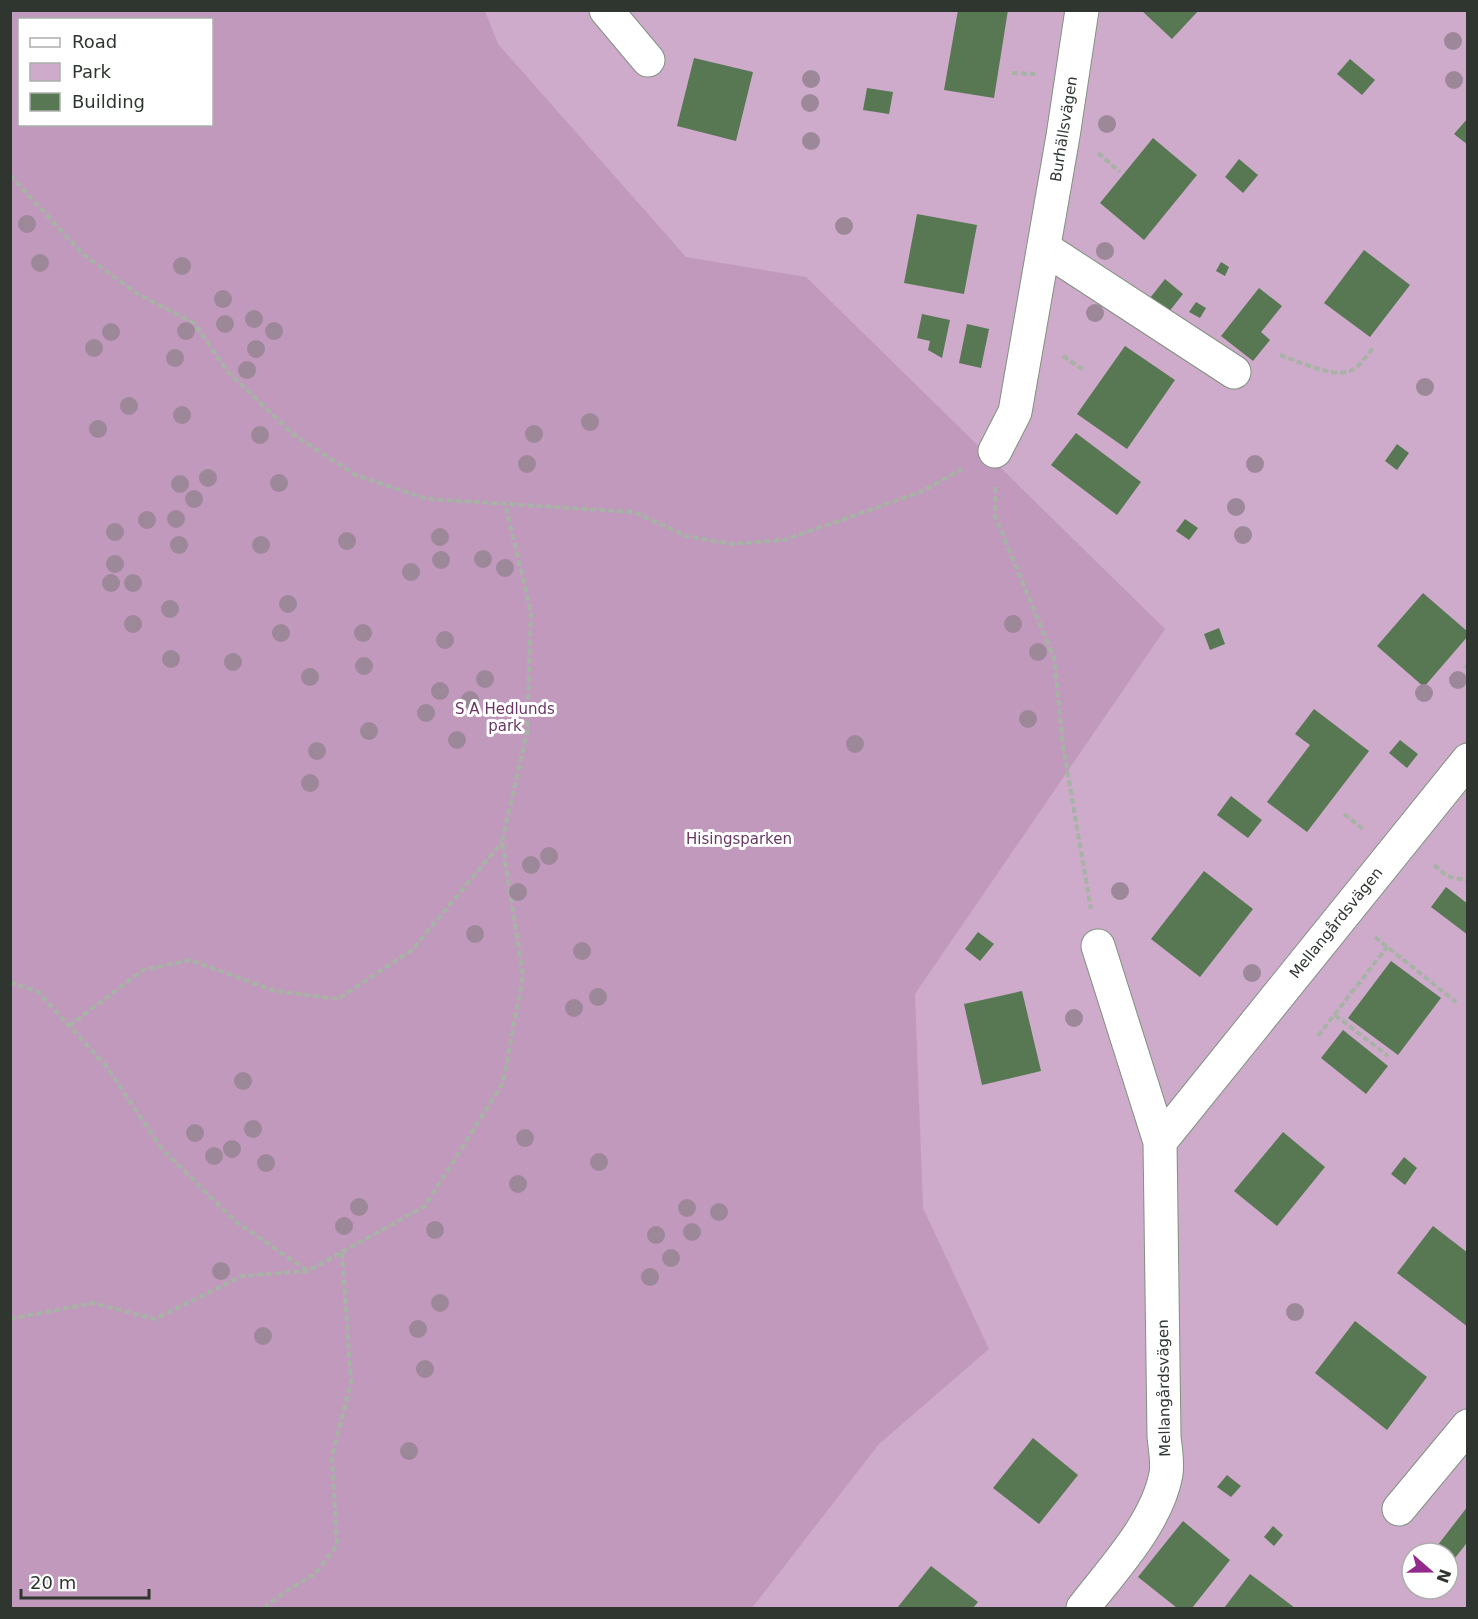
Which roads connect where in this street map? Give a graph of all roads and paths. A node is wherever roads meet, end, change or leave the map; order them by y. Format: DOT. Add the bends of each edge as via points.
graph roads {
  1 [pos="606,10"];
  2 [pos="1082,10"];
  3 [pos="648,60"];
  4 [pos="10,175"];
  5 [pos="1044,248"];
  6 [pos="1374,347"];
  7 [pos="1280,355"];
  8 [pos="1234,372"];
  9 [pos="995,451"];
  10 [pos="505,504"];
  11 [pos="1467,760"];
  12 [pos="502,841"];
  13 [pos="1345,913"];
  14 [pos="1098,946"];
  15 [pos="1387,947"];
  16 [pos="10,982"];
  17 [pos="1456,1002"];
  18 [pos="1335,1015"];
  19 [pos="69,1026"];
  20 [pos="1318,1036"];
  21 [pos="1388,1056"];
  22 [pos="1160,1142"];
  23 [pos="342,1253"];
  24 [pos="308,1271"];
  25 [pos="10,1319"];
  26 [pos="1467,1426"];
  27 [pos="1400,1509"];
  28 [pos="264,1608"];
  29 [pos="1083,1608"];
  1 -- 3 [label="street"];
  2 -- 5 [label="street, Burhällsvägen"];
  4 -- 10 [label="path" via="83,254 136,293 194,323 227,370 294,435 356,475 426,499"];
  5 -- 8 [label="street"];
  5 -- 9 [label="street, Burhällsvägen" via="1015,412"];
  6 -- 7 [label="path" via="1358,366 1342,373"];
  9 -- 10 [label="path" via="921,492 784,540 731,544 686,536 634,512"];
  9 -- 14 [label="path" via="995,516 1054,658 1063,746"];
  10 -- 12 [label="path" via="531,612 527,733"];
  11 -- 13 [label="street, Mellangårdsvägen"];
  12 -- 19 [label="path" via="412,950 338,999 275,991 190,960 143,970"];
  12 -- 23 [label="path" via="523,975 503,1083 425,1206"];
  13 -- 15 [label="path"];
  13 -- 22 [label="street, Mellangårdsvägen"];
  14 -- 22 [label="street, Mellangårdsvägen"];
  15 -- 17 [label="path"];
  15 -- 18 [label="path"];
  16 -- 19 [label="path" via="38,992"];
  18 -- 20 [label="path"];
  18 -- 21 [label="path"];
  19 -- 24 [label="path" via="107,1067 161,1148 235,1221"];
  22 -- 29 [label="street, Mellangårdsvägen" via="1166,1471 1161,1495 1149,1520"];
  23 -- 24 [label="path"];
  23 -- 28 [label="path" via="351,1382 332,1457 337,1545 315,1574"];
  24 -- 25 [label="path" via="242,1276 155,1319 93,1303"];
  26 -- 27 [label="street"];
}
